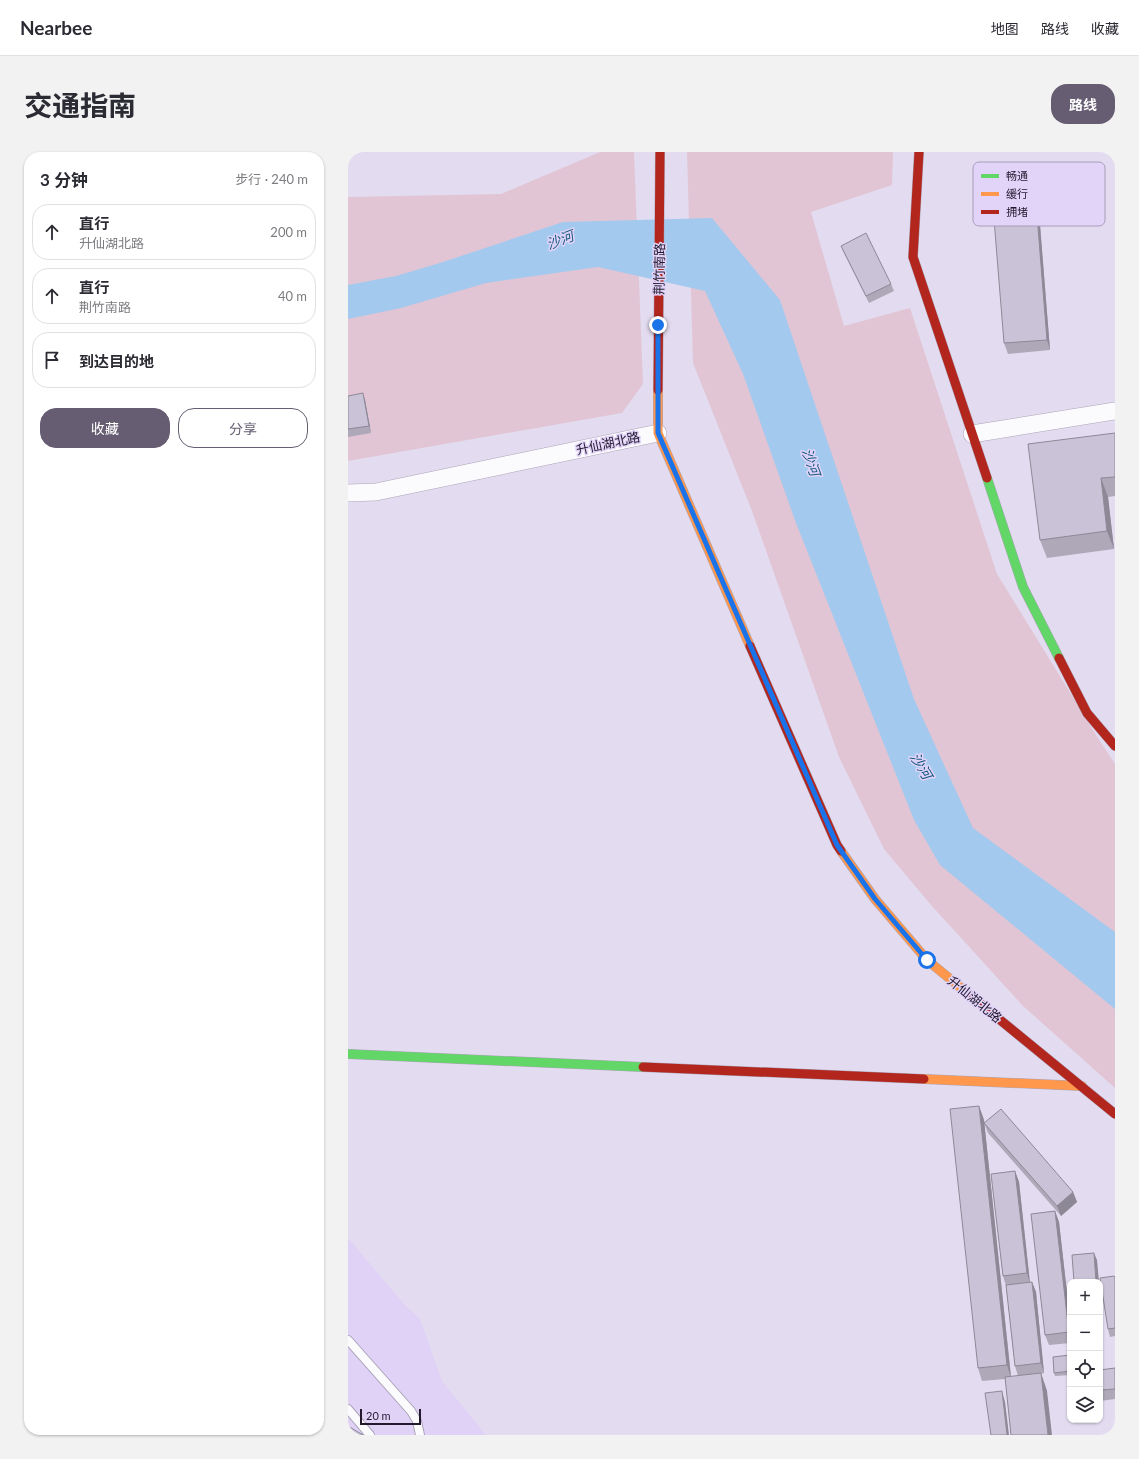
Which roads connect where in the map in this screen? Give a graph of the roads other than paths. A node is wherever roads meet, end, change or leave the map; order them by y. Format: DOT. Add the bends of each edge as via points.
graph roads {
  1 [pos="660,152"];
  2 [pos="920,152"];
  3 [pos="1115,411"];
  4 [pos="658,433"];
  5 [pos="972,434"];
  6 [pos="348,493"];
  7 [pos="1115,746"];
  8 [pos="348,1054"];
  9 [pos="1082,1086"];
  10 [pos="1115,1114"];
  11 [pos="348,1340"];
  12 [pos="348,1409"];
  13 [pos="370,1435"];
  14 [pos="420,1435"];
  1 -- 4 [label="street, 荆竹南路"];
  2 -- 5 [label="street" via="913,257"];
  3 -- 5 [label="street"];
  4 -- 6 [label="street, 升仙湖北路" via="376,492"];
  4 -- 9 [label="street, 升仙湖北路" via="837,845 875,899 927,960"];
  5 -- 7 [label="street" via="1023,587 1087,713"];
  8 -- 9 [label="street"];
  9 -- 10 [label="street, 升仙湖北路"];
  11 -- 14 [label="lane" via="411,1411 417,1421"];
  12 -- 13 [label="lane"];
}
